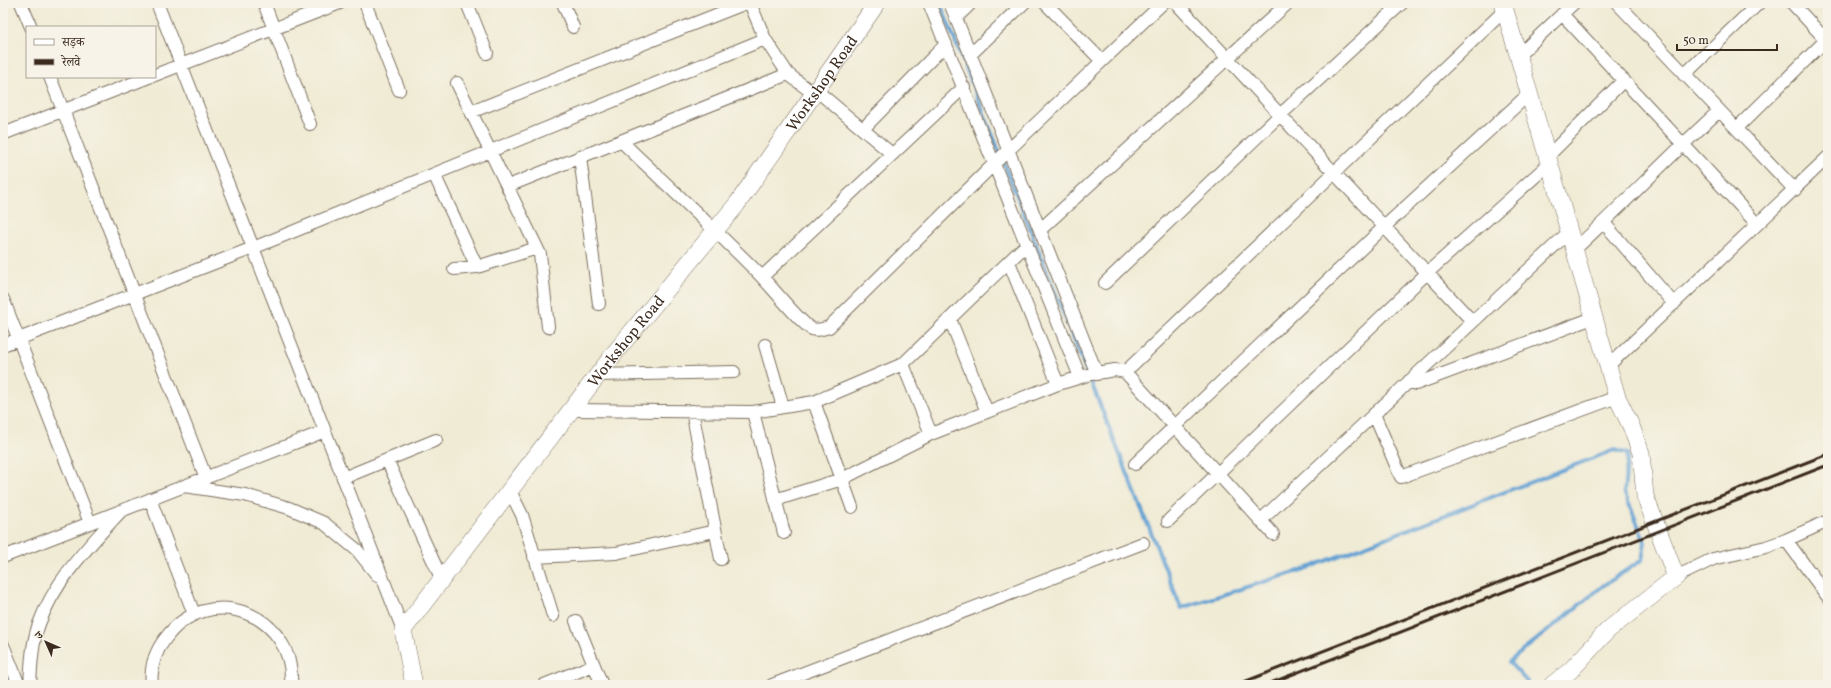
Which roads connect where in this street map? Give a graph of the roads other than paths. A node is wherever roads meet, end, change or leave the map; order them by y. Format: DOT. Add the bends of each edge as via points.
graph roads {
  1 [pos="21,3"];
  2 [pos="157,3"];
  3 [pos="264,3"];
  4 [pos="340,3"];
  5 [pos="365,3"];
  6 [pos="467,3"];
  7 [pos="563,3"];
  8 [pos="746,3"];
  9 [pos="750,3"];
  10 [pos="877,3"];
  11 [pos="929,3"];
  12 [pos="950,3"];
  13 [pos="971,3"];
  14 [pos="1024,3"];
  15 [pos="1045,3"];
  16 [pos="1163,3"];
  17 [pos="1176,3"];
  18 [pos="1288,3"];
  19 [pos="1402,3"];
  20 [pos="1574,3"];
  21 [pos="1617,3"];
  22 [pos="1759,3"];
  23 [pos="1792,3"];
  24 [pos="1504,6"];
  25 [pos="1562,14"];
  26 [pos="956,18"];
  27 [pos="31,26"];
  28 [pos="574,27"];
  29 [pos="274,28"];
  30 [pos="765,39"];
  31 [pos="1827,39"];
  32 [pos="946,44"];
  33 [pos="487,53"];
  34 [pos="970,54"];
  35 [pos="1519,55"];
  36 [pos="1228,58"];
  37 [pos="1102,61"];
  38 [pos="181,64"];
  39 [pos="788,74"];
  40 [pos="156,75"];
  41 [pos="1684,75"];
  42 [pos="50,78"];
  43 [pos="146,78"];
  44 [pos="1624,80"];
  45 [pos="457,83"];
  46 [pos="964,87"];
  47 [pos="399,90"];
  48 [pos="815,92"];
  49 [pos="1530,94"];
  50 [pos="63,110"];
  51 [pos="1719,111"];
  52 [pos="471,112"];
  53 [pos="1280,115"];
  54 [pos="310,124"];
  55 [pos="1737,128"];
  56 [pos="863,129"];
  57 [pos="3,134"];
  58 [pos="621,141"];
  59 [pos="1683,143"];
  60 [pos="490,151"];
  61 [pos="892,154"];
  62 [pos="580,157"];
  63 [pos="1001,157"];
  64 [pos="1828,157"];
  65 [pos="1548,160"];
  66 [pos="1333,172"];
  67 [pos="434,174"];
  68 [pos="508,186"];
  69 [pos="1794,190"];
  70 [pos="1604,223"];
  71 [pos="1757,224"];
  72 [pos="1384,227"];
  73 [pos="1040,229"];
  74 [pos="716,230"];
  75 [pos="1569,232"];
  76 [pos="1027,244"];
  77 [pos="253,248"];
  78 [pos="537,248"];
  79 [pos="1573,251"];
  80 [pos="1009,262"];
  81 [pos="477,268"];
  82 [pos="454,269"];
  83 [pos="1427,273"];
  84 [pos="762,277"];
  85 [pos="1105,283"];
  86 [pos="135,294"];
  87 [pos="3,299"];
  88 [pos="599,304"];
  89 [pos="1674,304"];
  90 [pos="1593,318"];
  91 [pos="950,319"];
  92 [pos="1472,321"];
  93 [pos="548,327"];
  94 [pos="19,339"];
  95 [pos="3,345"];
  96 [pos="765,345"];
  97 [pos="903,364"];
  98 [pos="1608,366"];
  99 [pos="734,372"];
  100 [pos="1125,372"];
  101 [pos="598,375"];
  102 [pos="1088,375"];
  103 [pos="1409,381"];
  104 [pos="1058,384"];
  105 [pos="1617,397"];
  106 [pos="814,402"];
  107 [pos="783,408"];
  108 [pos="572,410"];
  109 [pos="692,411"];
  110 [pos="753,412"];
  111 [pos="987,412"];
  112 [pos="1374,414"];
  113 [pos="1175,426"];
  114 [pos="325,431"];
  115 [pos="931,434"];
  116 [pos="436,440"];
  117 [pos="387,460"];
  118 [pos="1134,464"];
  119 [pos="1217,472"];
  120 [pos="206,478"];
  121 [pos="343,478"];
  122 [pos="842,479"];
  123 [pos="184,486"];
  124 [pos="510,491"];
  125 [pos="150,500"];
  126 [pos="775,500"];
  127 [pos="852,507"];
  128 [pos="122,510"];
  129 [pos="1261,520"];
  130 [pos="1168,521"];
  131 [pos="1828,521"];
  132 [pos="90,523"];
  133 [pos="715,531"];
  134 [pos="784,533"];
  135 [pos="1273,534"];
  136 [pos="1786,540"];
  137 [pos="1143,543"];
  138 [pos="3,557"];
  139 [pos="534,557"];
  140 [pos="721,559"];
  141 [pos="1676,577"];
  142 [pos="442,580"];
  143 [pos="385,585"];
  144 [pos="1828,597"];
  145 [pos="194,614"];
  146 [pos="554,616"];
  147 [pos="576,621"];
  148 [pos="403,630"];
  149 [pos="3,645"];
  150 [pos="594,665"];
  151 [pos="19,685"];
  152 [pos="30,685"];
  153 [pos="152,685"];
  154 [pos="291,685"];
  155 [pos="414,685"];
  156 [pos="544,685"];
  157 [pos="602,685"];
  158 [pos="772,685"];
  159 [pos="1552,685"];
  1 -- 27 [label="street"];
  2 -- 38 [label="street"];
  3 -- 29 [label="street"];
  4 -- 29 [label="street"];
  5 -- 47 [label="street"];
  6 -- 33 [label="street"];
  7 -- 28 [label="street"];
  8 -- 52 [label="street"];
  9 -- 30 [label="street"];
  10 -- 48 [label="main road, Workshop Road"];
  11 -- 32 [label="street"];
  12 -- 26 [label="street"];
  13 -- 26 [label="street"];
  14 -- 34 [label="street"];
  15 -- 37 [label="street"];
  16 -- 37 [label="street"];
  17 -- 36 [label="street"];
  18 -- 36 [label="street"];
  19 -- 53 [label="street"];
  20 -- 25 [label="street"];
  21 -- 41 [label="street"];
  22 -- 41 [label="street"];
  23 -- 31 [label="street"];
  24 -- 35 [label="main road"];
  24 -- 66 [label="street"];
  25 -- 35 [label="street"];
  25 -- 44 [label="street"];
  26 -- 34 [label="street"];
  29 -- 38 [label="street"];
  29 -- 54 [label="street"];
  30 -- 39 [label="street"];
  30 -- 60 [label="street"];
  31 -- 55 [label="street"];
  32 -- 46 [label="street"];
  32 -- 56 [label="street"];
  34 -- 63 [label="street"];
  35 -- 49 [label="main road"];
  36 -- 53 [label="street"];
  36 -- 73 [label="street"];
  37 -- 63 [label="street"];
  38 -- 40 [label="street"];
  38 -- 77 [label="street"];
  39 -- 48 [label="street"];
  39 -- 58 [label="street"];
  41 -- 51 [label="street"];
  42 -- 50 [label="street"];
  43 -- 50 [label="street"];
  44 -- 59 [label="street"];
  44 -- 65 [label="street"];
  45 -- 52 [label="street"];
  46 -- 61 [label="street"];
  46 -- 63 [label="street"];
  48 -- 56 [label="street"];
  48 -- 74 [label="main road, Workshop Road"];
  49 -- 65 [label="main road"];
  49 -- 72 [label="street"];
  50 -- 57 [label="street"];
  50 -- 86 [label="street"];
  51 -- 55 [label="street"];
  51 -- 59 [label="street"];
  52 -- 60 [label="street"];
  53 -- 66 [label="street"];
  53 -- 85 [label="street"];
  55 -- 69 [label="street"];
  56 -- 61 [label="street"];
  58 -- 62 [label="street"];
  58 -- 74 [label="street"];
  59 -- 70 [label="street"];
  59 -- 71 [label="street"];
  60 -- 67 [label="street"];
  60 -- 68 [label="street"];
  61 -- 84 [label="street"];
  62 -- 68 [label="street"];
  62 -- 88 [label="street"];
  63 -- 73 [label="street"];
  63 -- 76 [label="street"];
  63 -- 84 [label="street" via="829,327 811,329"];
  64 -- 69 [label="street"];
  65 -- 75 [label="main road"];
  65 -- 83 [label="street"];
  66 -- 72 [label="street"];
  66 -- 100 [label="street"];
  67 -- 77 [label="street"];
  67 -- 81 [label="street"];
  68 -- 78 [label="street"];
  69 -- 71 [label="street"];
  70 -- 79 [label="street"];
  70 -- 89 [label="street"];
  71 -- 89 [label="street"];
  72 -- 83 [label="street"];
  72 -- 113 [label="street"];
  73 -- 102 [label="street"];
  74 -- 84 [label="street"];
  74 -- 101 [label="main road, Workshop Road"];
  75 -- 79 [label="main road"];
  75 -- 92 [label="street"];
  76 -- 80 [label="street"];
  76 -- 102 [label="street"];
  77 -- 86 [label="street"];
  77 -- 114 [label="street"];
  78 -- 81 [label="street"];
  78 -- 93 [label="street" via="540,254"];
  79 -- 90 [label="main road"];
  80 -- 91 [label="street"];
  80 -- 104 [label="street"];
  81 -- 82 [label="street"];
  83 -- 92 [label="street"];
  83 -- 119 [label="street"];
  86 -- 94 [label="street"];
  86 -- 120 [label="street"];
  87 -- 94 [label="street"];
  89 -- 98 [label="street"];
  90 -- 98 [label="main road"];
  90 -- 103 [label="street" via="1416,384"];
  91 -- 97 [label="street"];
  91 -- 111 [label="street"];
  92 -- 103 [label="street"];
  94 -- 95 [label="street"];
  94 -- 132 [label="street"];
  96 -- 107 [label="street"];
  97 -- 106 [label="street"];
  97 -- 115 [label="street"];
  98 -- 105 [label="main road"];
  99 -- 101 [label="street"];
  100 -- 102 [label="street" via="1115,370"];
  100 -- 113 [label="street"];
  101 -- 108 [label="main road, Workshop Road"];
  102 -- 104 [label="street"];
  103 -- 112 [label="street"];
  104 -- 111 [label="street"];
  105 -- 112 [label="street" via="1401,477"];
  105 -- 141 [label="main road" via="1641,453 1645,496"];
  106 -- 107 [label="street"];
  106 -- 122 [label="street"];
  107 -- 110 [label="street"];
  108 -- 109 [label="street"];
  108 -- 124 [label="main road, Workshop Road"];
  109 -- 110 [label="street"];
  109 -- 133 [label="street"];
  110 -- 126 [label="street"];
  111 -- 115 [label="street"];
  112 -- 129 [label="street"];
  113 -- 118 [label="street"];
  113 -- 119 [label="street"];
  114 -- 120 [label="street"];
  114 -- 121 [label="street"];
  115 -- 122 [label="street"];
  116 -- 117 [label="street"];
  117 -- 121 [label="street"];
  117 -- 142 [label="street"];
  119 -- 129 [label="street"];
  119 -- 130 [label="street"];
  120 -- 123 [label="street"];
  121 -- 143 [label="street"];
  122 -- 126 [label="street"];
  122 -- 127 [label="street"];
  123 -- 125 [label="street"];
  123 -- 143 [label="street" via="245,495 289,508 324,523 357,550"];
  124 -- 139 [label="street" via="522,515"];
  124 -- 142 [label="main road, Workshop Road"];
  125 -- 128 [label="street"];
  125 -- 145 [label="street"];
  126 -- 134 [label="street"];
  128 -- 132 [label="street"];
  128 -- 152 [label="street" via="59,584 39,624 31,663"];
  129 -- 135 [label="street"];
  131 -- 136 [label="street"];
  132 -- 138 [label="street"];
  133 -- 139 [label="street" via="616,553"];
  133 -- 140 [label="street"];
  136 -- 141 [label="street" via="1713,559"];
  136 -- 144 [label="street"];
  137 -- 158 [label="street"];
  139 -- 146 [label="street"];
  141 -- 159 [label="main road" via="1608,630 1571,670"];
  142 -- 148 [label="main road, Workshop Road"];
  143 -- 148 [label="street"];
  145 -- 153 [label="street" via="172,628 157,650 151,675"];
  145 -- 154 [label="street" via="220,608 246,612 268,625 284,645 292,670"];
  147 -- 150 [label="street"];
  148 -- 155 [label="main road"];
  149 -- 151 [label="street"];
  150 -- 156 [label="street"];
  150 -- 157 [label="street"];
}
